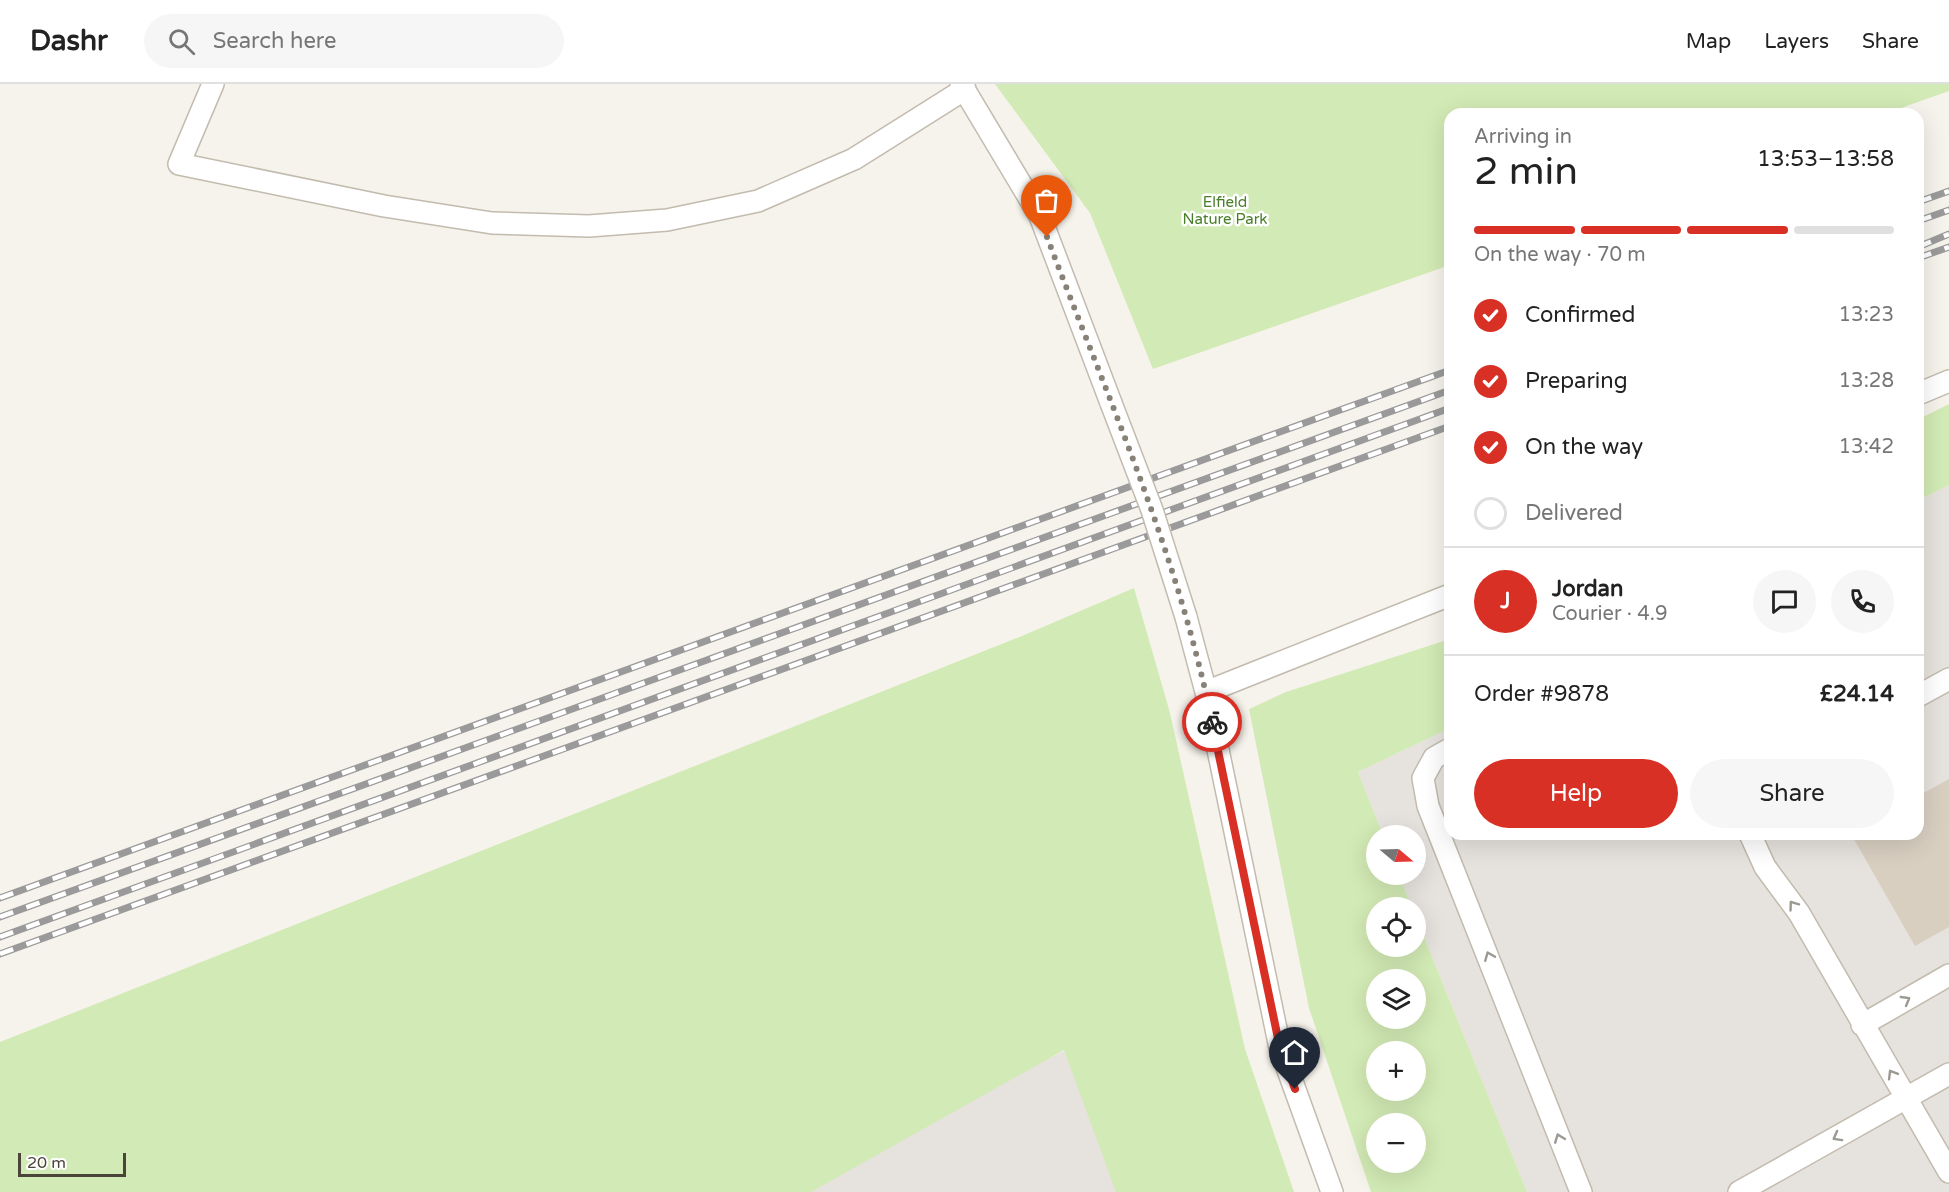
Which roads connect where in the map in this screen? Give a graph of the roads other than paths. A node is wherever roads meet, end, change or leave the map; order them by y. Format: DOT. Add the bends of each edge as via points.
graph roads {
  1 [pos="213,84"];
  2 [pos="963,87"];
  3 [pos="1949,381"];
  4 [pos="1924,391"];
  5 [pos="1444,597"];
  6 [pos="1949,679"];
  7 [pos="1206,692"];
  8 [pos="1924,693"];
  9 [pos="1444,752"];
  10 [pos="1753,840"];
  11 [pos="1949,975"];
  12 [pos="1862,1025"];
  13 [pos="1949,1074"];
  14 [pos="1906,1098"];
  15 [pos="1949,1172"];
  16 [pos="1332,1192"];
  17 [pos="1581,1192"];
  18 [pos="1739,1192"];
  1 -- 2 [label="lane" via="179,164 384,206 492,223 589,226 667,220 758,201 854,159"];
  2 -- 7 [label="lane, bridge" via="1040,216 1152,510"];
  3 -- 4 [label="lane"];
  5 -- 7 [label="lane"];
  6 -- 8 [label="lane"];
  7 -- 16 [label="lane" via="1280,1048"];
  17 -- 9 [label="lane, one-way" via="1428,806 1423,778 1434,758"];
  12 -- 10 [label="lane, one-way" via="1799,913 1765,867"];
  12 -- 11 [label="lane, one-way"];
  14 -- 12 [label="lane, one-way"];
  13 -- 14 [label="lane"];
  14 -- 15 [label="lane"];
  14 -- 18 [label="lane, one-way"];
}
